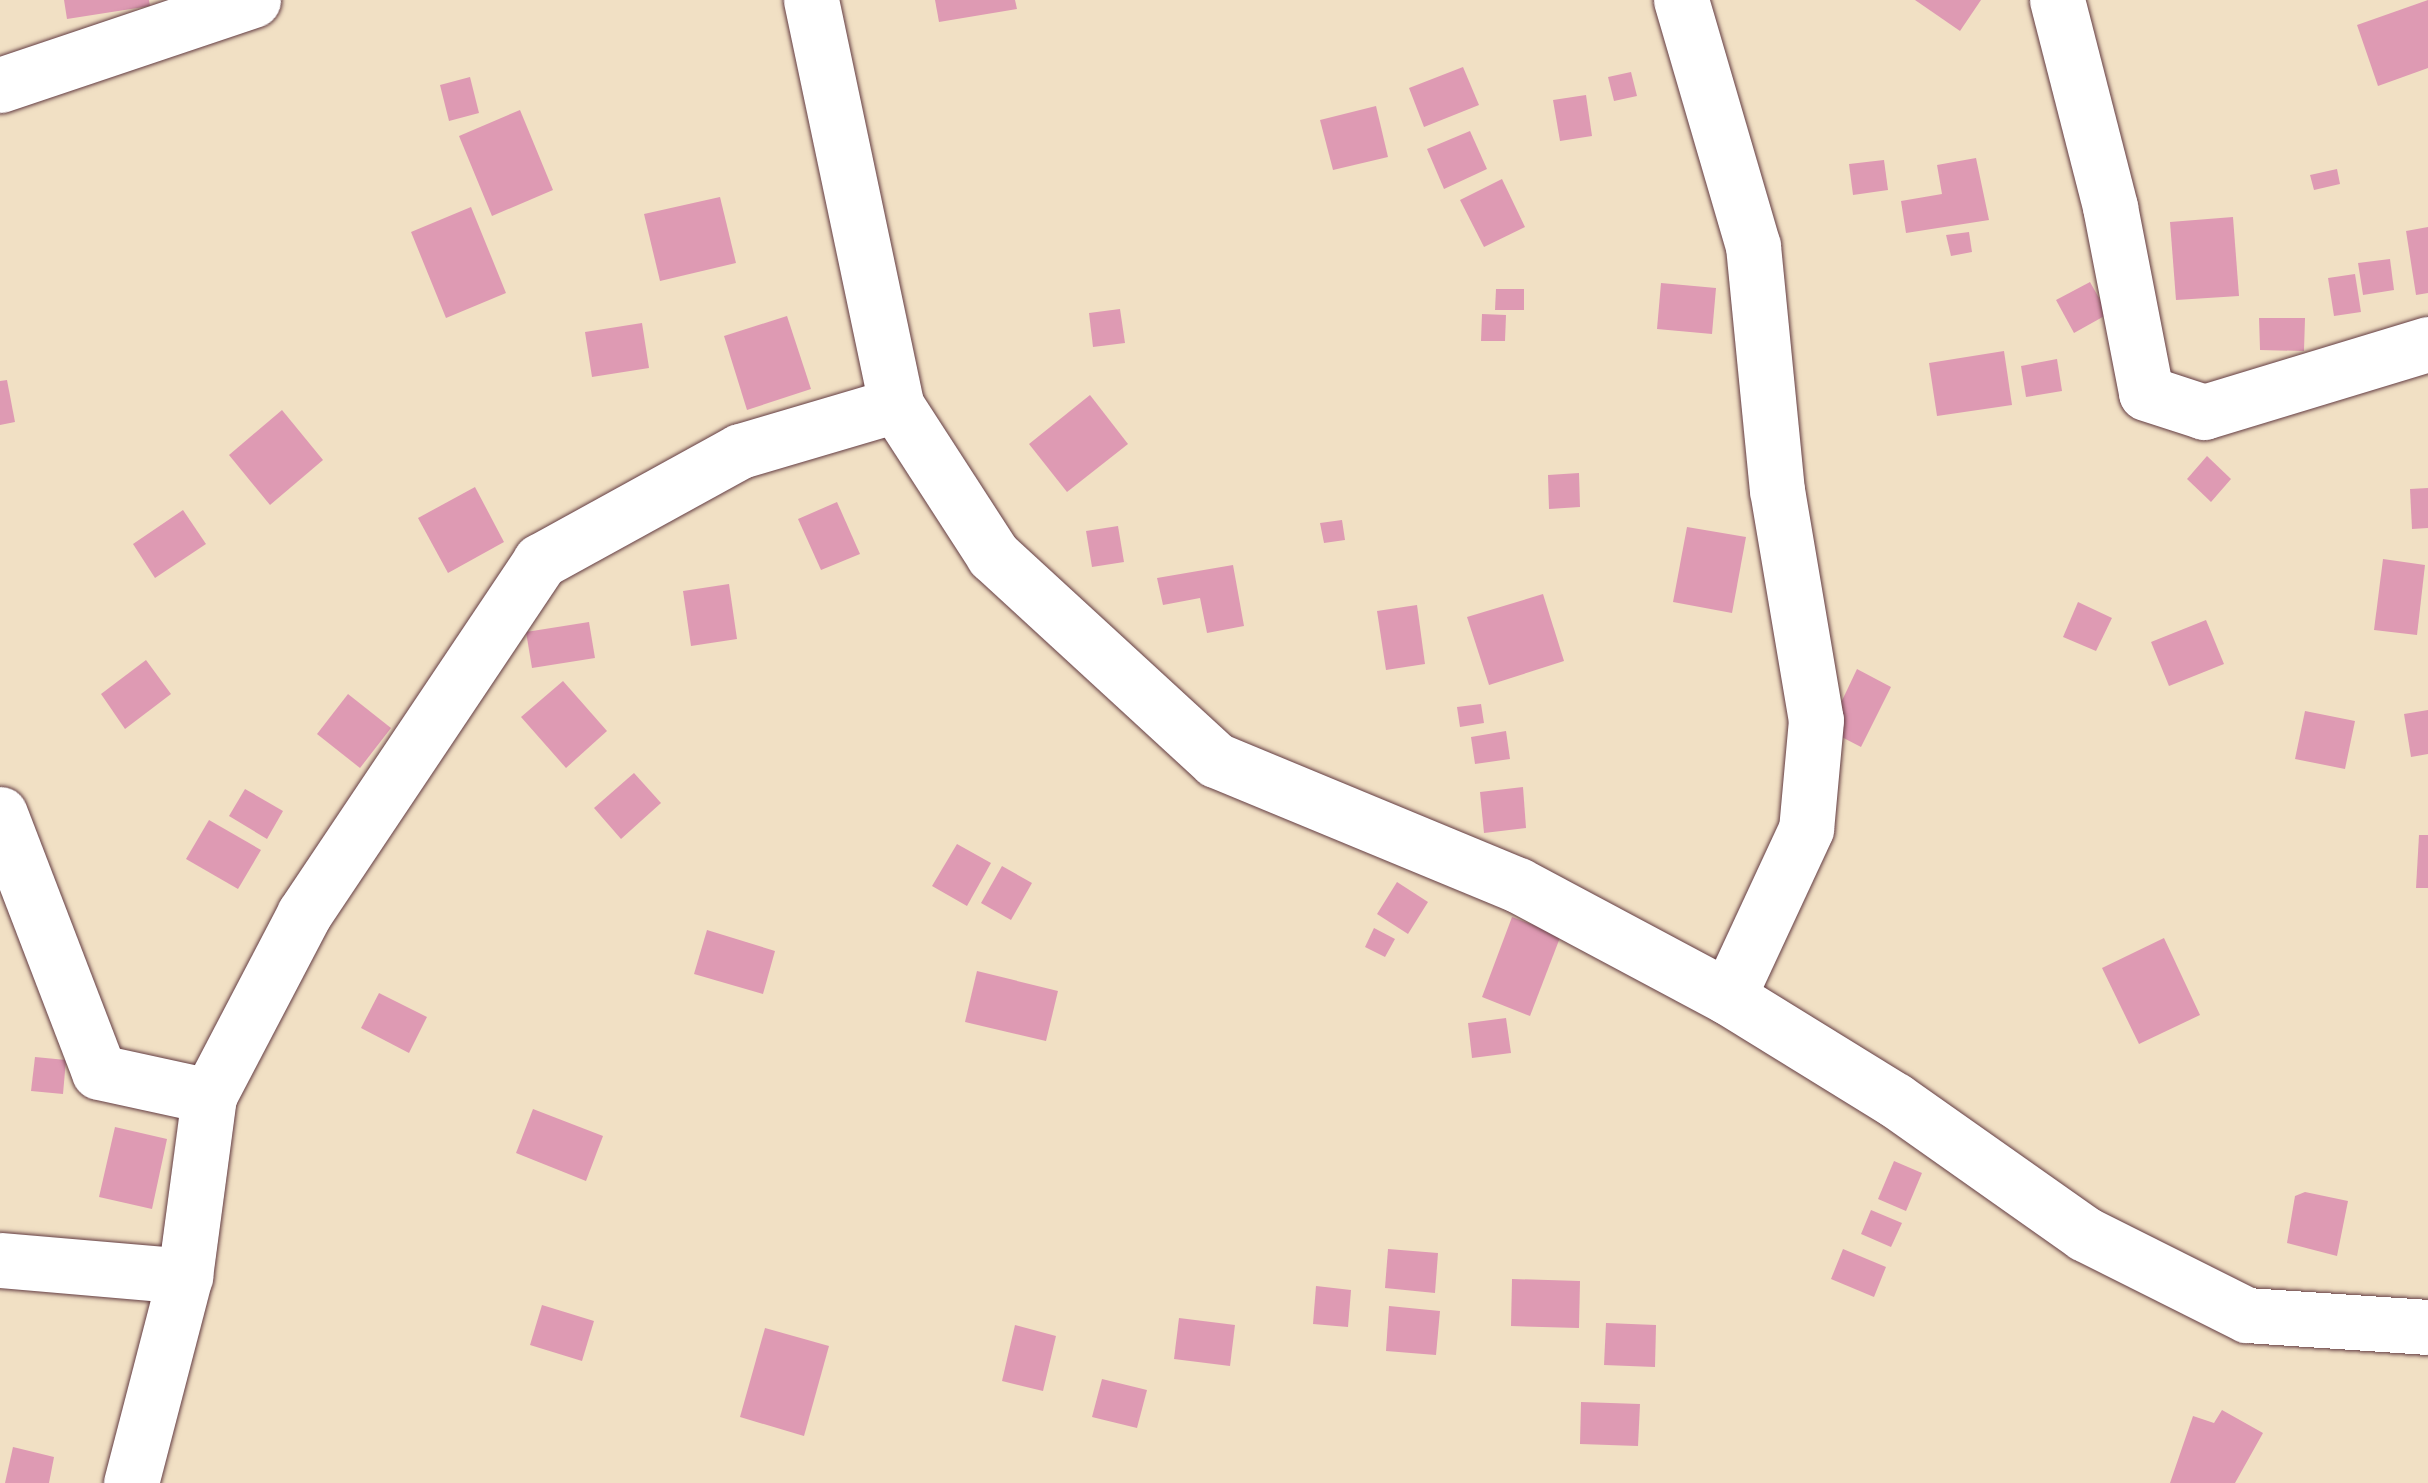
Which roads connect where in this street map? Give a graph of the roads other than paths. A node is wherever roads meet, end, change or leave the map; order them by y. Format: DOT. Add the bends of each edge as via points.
graph roads {
  1 [pos="253,0"];
  2 [pos="811,0"];
  3 [pos="1680,0"];
  4 [pos="2057,0"];
  5 [pos="0,85"];
  6 [pos="2428,344"];
  7 [pos="896,405"];
  8 [pos="0,814"];
  9 [pos="1728,997"];
  10 [pos="209,1096"];
  11 [pos="0,1260"];
  12 [pos="185,1276"];
  13 [pos="2428,1327"];
  14 [pos="131,1483"];
  1 -- 5 [label="street"];
  2 -- 7 [label="street"];
  3 -- 9 [label="street" via="1753,246 1777,490 1816,720 1806,830"];
  4 -- 6 [label="street" via="2110,207 2146,393 2204,412"];
  7 -- 9 [label="street" via="993,555 1216,760 1518,885"];
  7 -- 10 [label="street" via="740,452 540,561 304,914"];
  8 -- 10 [label="street" via="99,1072"];
  9 -- 13 [label="street" via="1895,1100 2085,1234 2247,1315"];
  10 -- 12 [label="street"];
  11 -- 12 [label="street"];
  12 -- 14 [label="street"];
}
